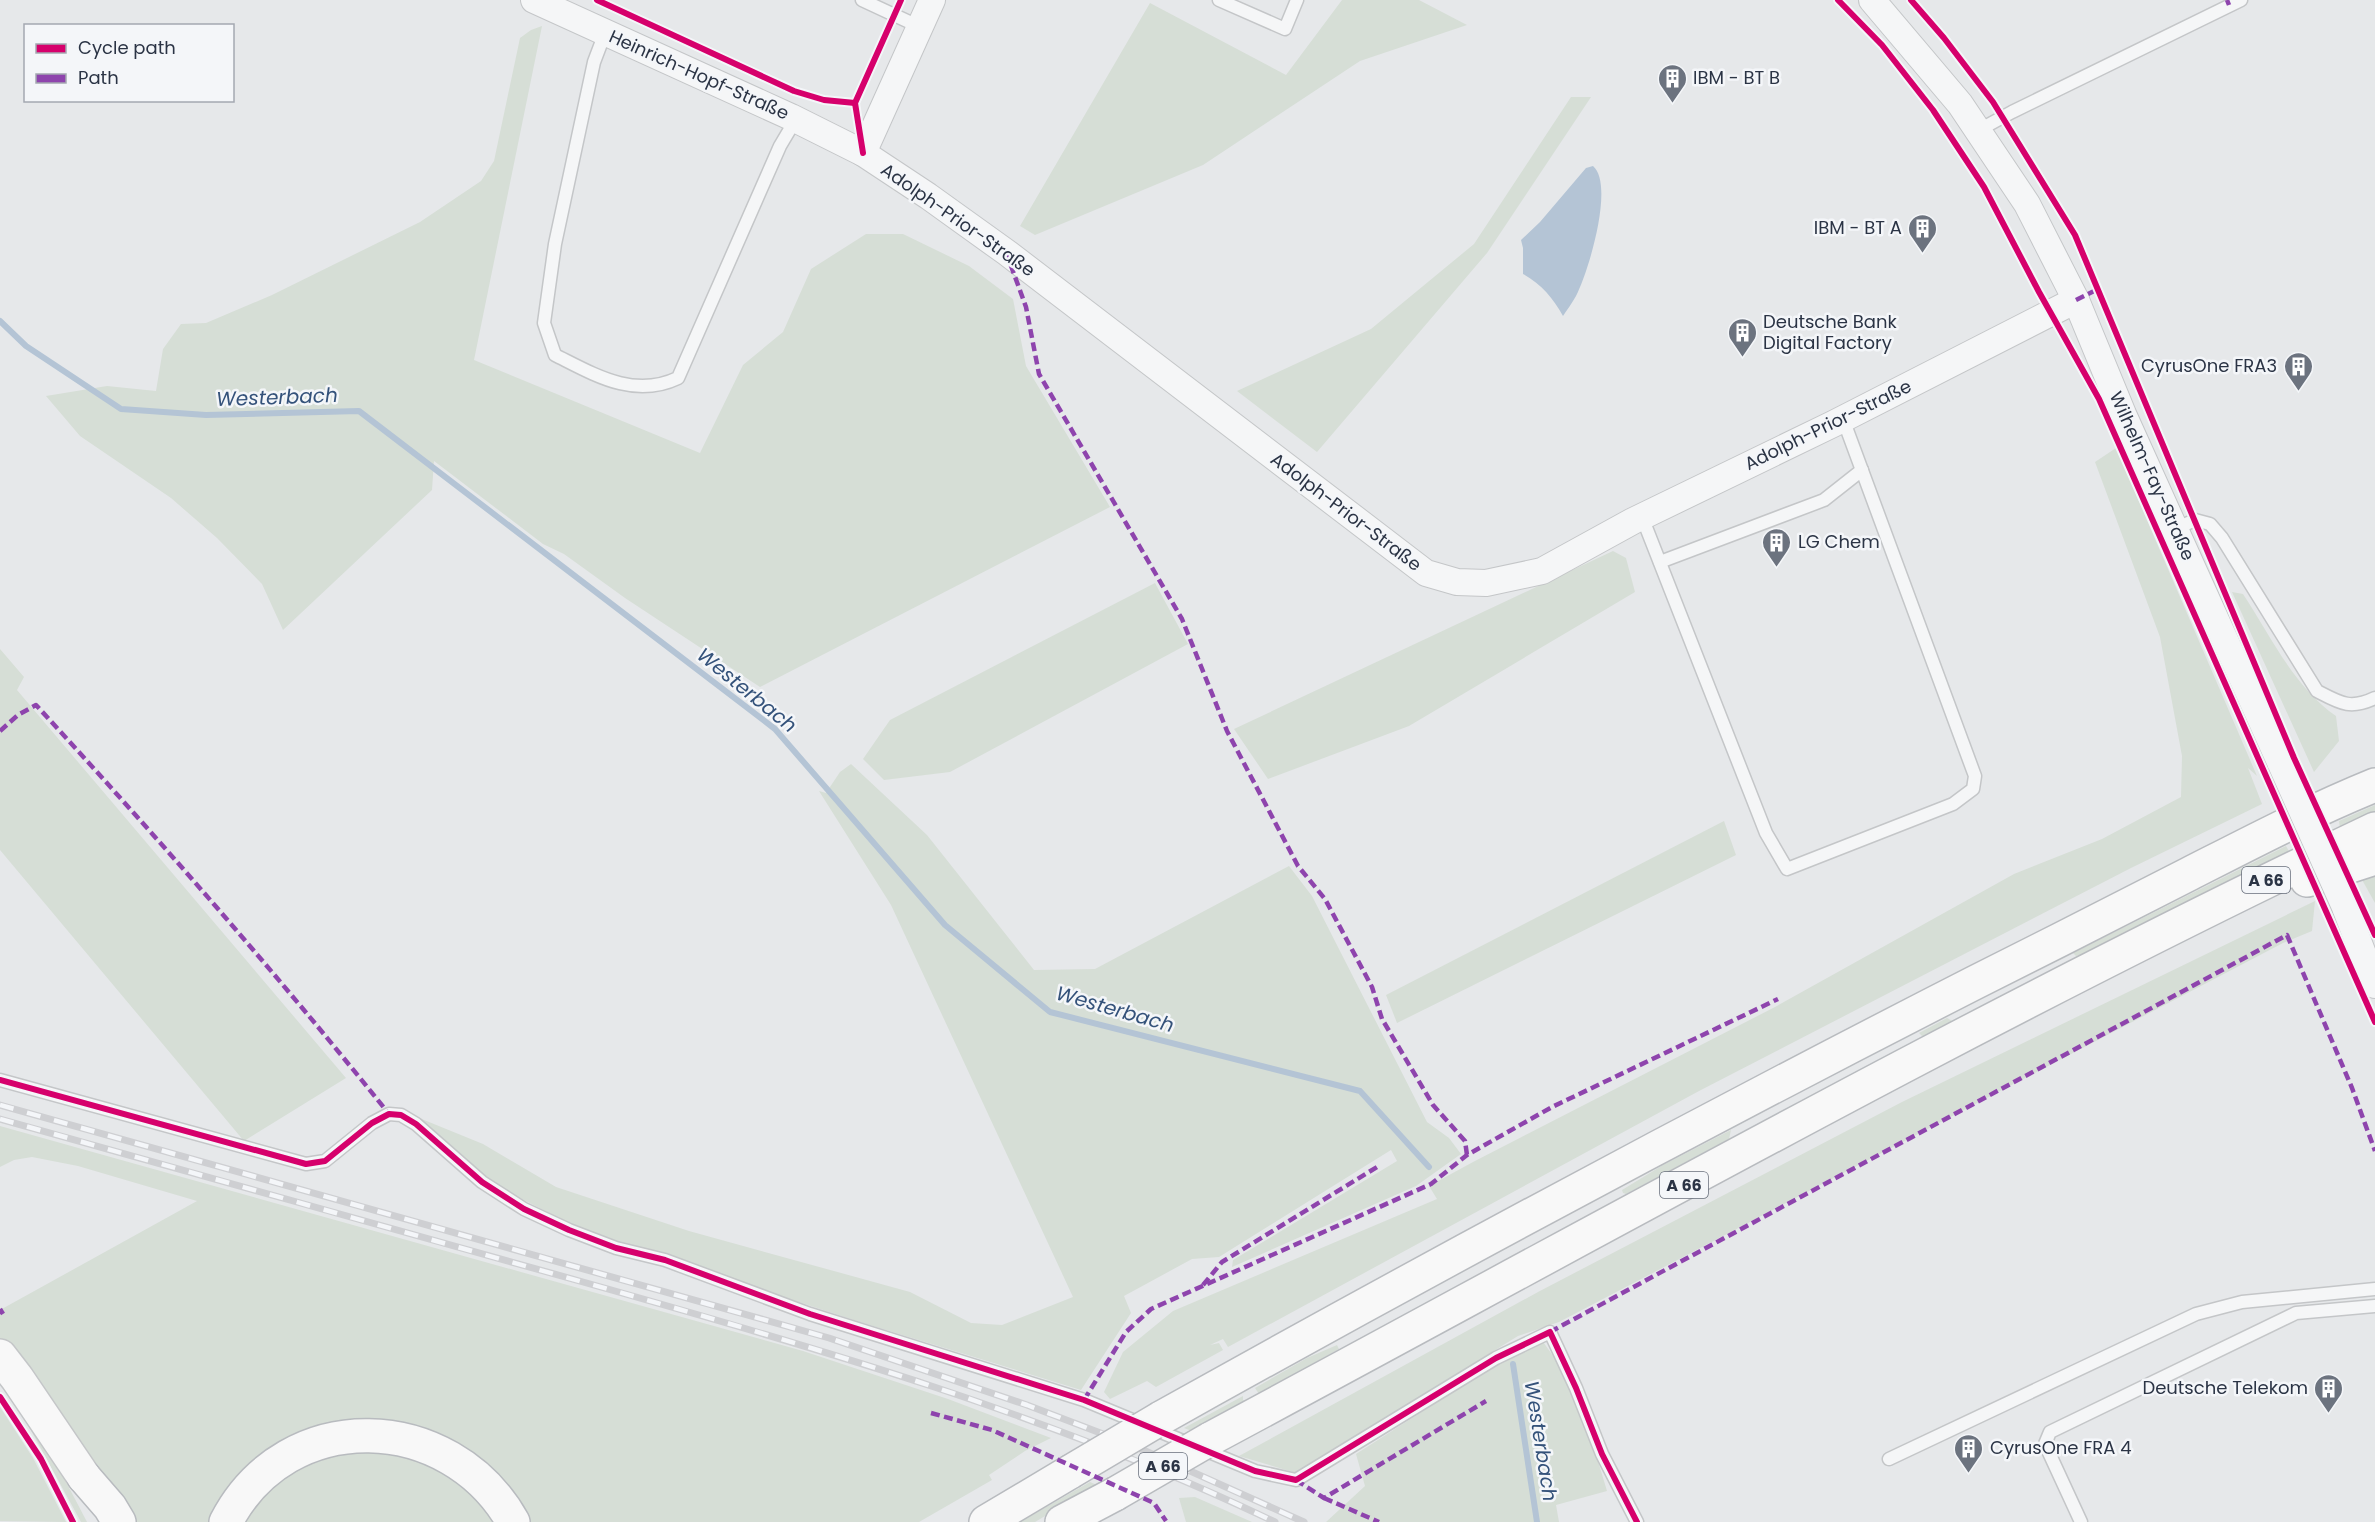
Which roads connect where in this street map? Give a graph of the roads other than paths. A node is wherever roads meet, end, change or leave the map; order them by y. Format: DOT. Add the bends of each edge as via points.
graph roads {
  1 [pos="534,0"];
  2 [pos="862,0"];
  3 [pos="932,0"];
  4 [pos="1219,0"];
  5 [pos="1298,0"];
  6 [pos="1872,0"];
  7 [pos="2241,0"];
  8 [pos="920,27"];
  9 [pos="605,33"];
  10 [pos="795,119"];
  11 [pos="1979,130"];
  12 [pos="863,153"];
  13 [pos="2076,300"];
  14 [pos="1843,419"];
  15 [pos="1862,470"];
  16 [pos="1642,517"];
  17 [pos="2175,529"];
  18 [pos="1660,561"];
  19 [pos="2375,698"];
  20 [pos="2375,778"];
  21 [pos="2375,785"];
  22 [pos="2341,799"];
  23 [pos="2375,829"];
  24 [pos="2375,858"];
  25 [pos="2159,934"];
  26 [pos="2375,985"];
  27 [pos="0,1080"];
  28 [pos="2375,1289"];
  29 [pos="2375,1306"];
  30 [pos="0,1356"];
  31 [pos="1889,1459"];
  32 [pos="84,1477"];
  33 [pos="100,1522"];
  34 [pos="119,1522"];
  35 [pos="226,1522"];
  36 [pos="513,1522"];
  37 [pos="986,1522"];
  38 [pos="1062,1522"];
  39 [pos="1637,1522"];
  40 [pos="2081,1522"];
  1 -- 9 [label="street, Heinrich-Hopf-Straße"];
  2 -- 8 [label="lane"];
  3 -- 8 [label="street"];
  4 -- 5 [label="lane" via="1284,28"];
  6 -- 11 [label="street, Wilhelm-Fay-Straße"];
  7 -- 11 [label="lane"];
  8 -- 12 [label="street"];
  9 -- 10 [label="street, Heinrich-Hopf-Straße"];
  9 -- 10 [label="lane" via="594,62 555,244 544,323 555,355 603,379 644,388 678,378"];
  10 -- 12 [label="street, Heinrich-Hopf-Straße"];
  11 -- 13 [label="street, Wilhelm-Fay-Straße" via="2027,204"];
  12 -- 16 [label="street, Adolph-Prior-Straße" via="1006,252 1426,573 1457,582 1513,579 1542,571"];
  13 -- 14 [label="street, Adolph-Prior-Straße"];
  13 -- 17 [label="street, Wilhelm-Fay-Straße"];
  14 -- 15 [label="lane"];
  14 -- 16 [label="street, Adolph-Prior-Straße"];
  15 -- 18 [label="lane" via="1841,488 1809,506"];
  15 -- 18 [label="lane" via="1975,776 1973,789 1953,804 1787,870 1766,833"];
  16 -- 18 [label="lane"];
  17 -- 19 [label="lane" via="2195,519 2210,524 2317,691 2338,702 2359,706"];
  17 -- 26 [label="street, Wilhelm-Fay-Straße, bridge"];
  20 -- 22 [label="main road, A 66"];
  21 -- 22 [label="main road, A 66"];
  22 -- 37 [label="main road, A 66, bridge" via="1653,1150 1308,1336"];
  23 -- 25 [label="main road, A 66"];
  24 -- 25 [label="main road"];
  25 -- 38 [label="main road, A 66, bridge" via="1876,1081"];
  27 -- 39 [label="lane" via="306,1164 325,1161 389,1114 401,1115 482,1182 524,1209 569,1230 616,1248 665,1260 810,1314 1084,1400 1255,1472 1296,1480 1496,1358 1550,1332 1602,1454"];
  28 -- 31 [label="lane" via="2242,1302 2196,1314"];
  29 -- 40 [label="lane" via="2296,1313 2050,1432 2045,1444"];
  30 -- 32 [label="main road"];
  32 -- 33 [label="main road"];
  32 -- 34 [label="main road"];
  35 -- 36 [label="main road" via="236,1502 277,1463 302,1449 357,1435 413,1441 439,1451 464,1465 485,1484"];
}
